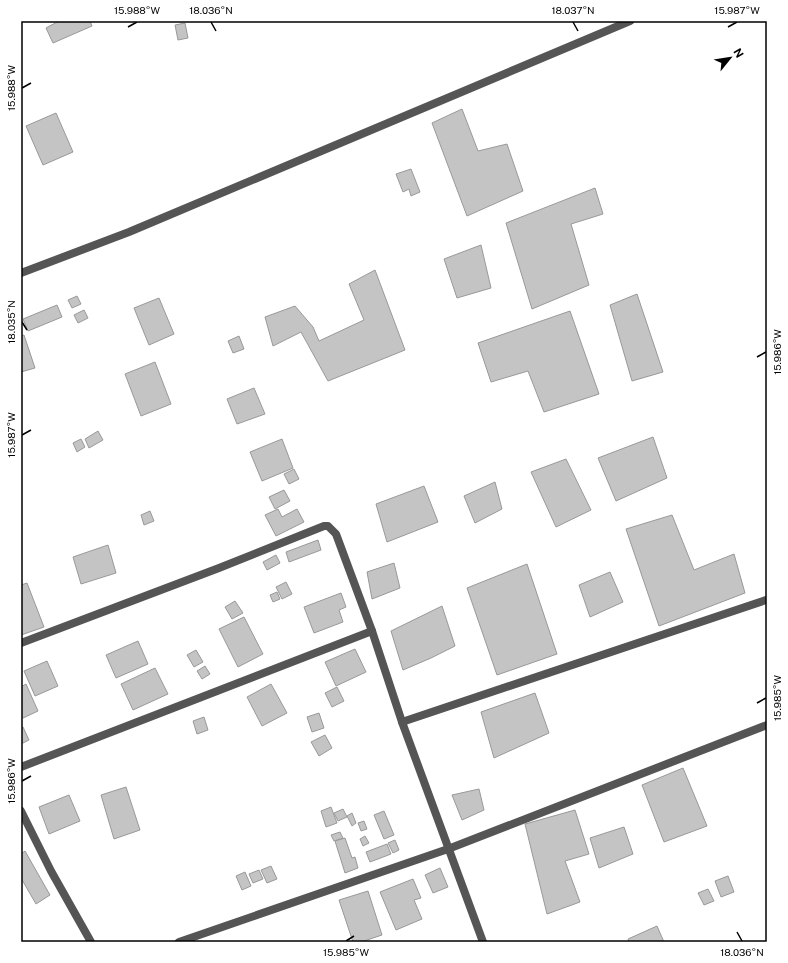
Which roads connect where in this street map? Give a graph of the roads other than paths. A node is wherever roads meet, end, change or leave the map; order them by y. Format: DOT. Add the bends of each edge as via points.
graph roads {
  1 [pos="630,21"];
  2 [pos="21,273"];
  3 [pos="767,600"];
  4 [pos="372,631"];
  5 [pos="21,643"];
  6 [pos="402,722"];
  7 [pos="767,725"];
  8 [pos="21,767"];
  9 [pos="21,811"];
  10 [pos="448,849"];
  11 [pos="91,942"];
  12 [pos="179,942"];
  13 [pos="482,942"];
  1 -- 2 [label="street" via="129,232"];
  3 -- 6 [label="street"];
  4 -- 5 [label="street" via="336,534 328,526 324,526"];
  4 -- 6 [label="street"];
  4 -- 8 [label="street"];
  6 -- 10 [label="street"];
  7 -- 10 [label="street"];
  9 -- 11 [label="street"];
  10 -- 12 [label="street"];
  10 -- 13 [label="street"];
}
